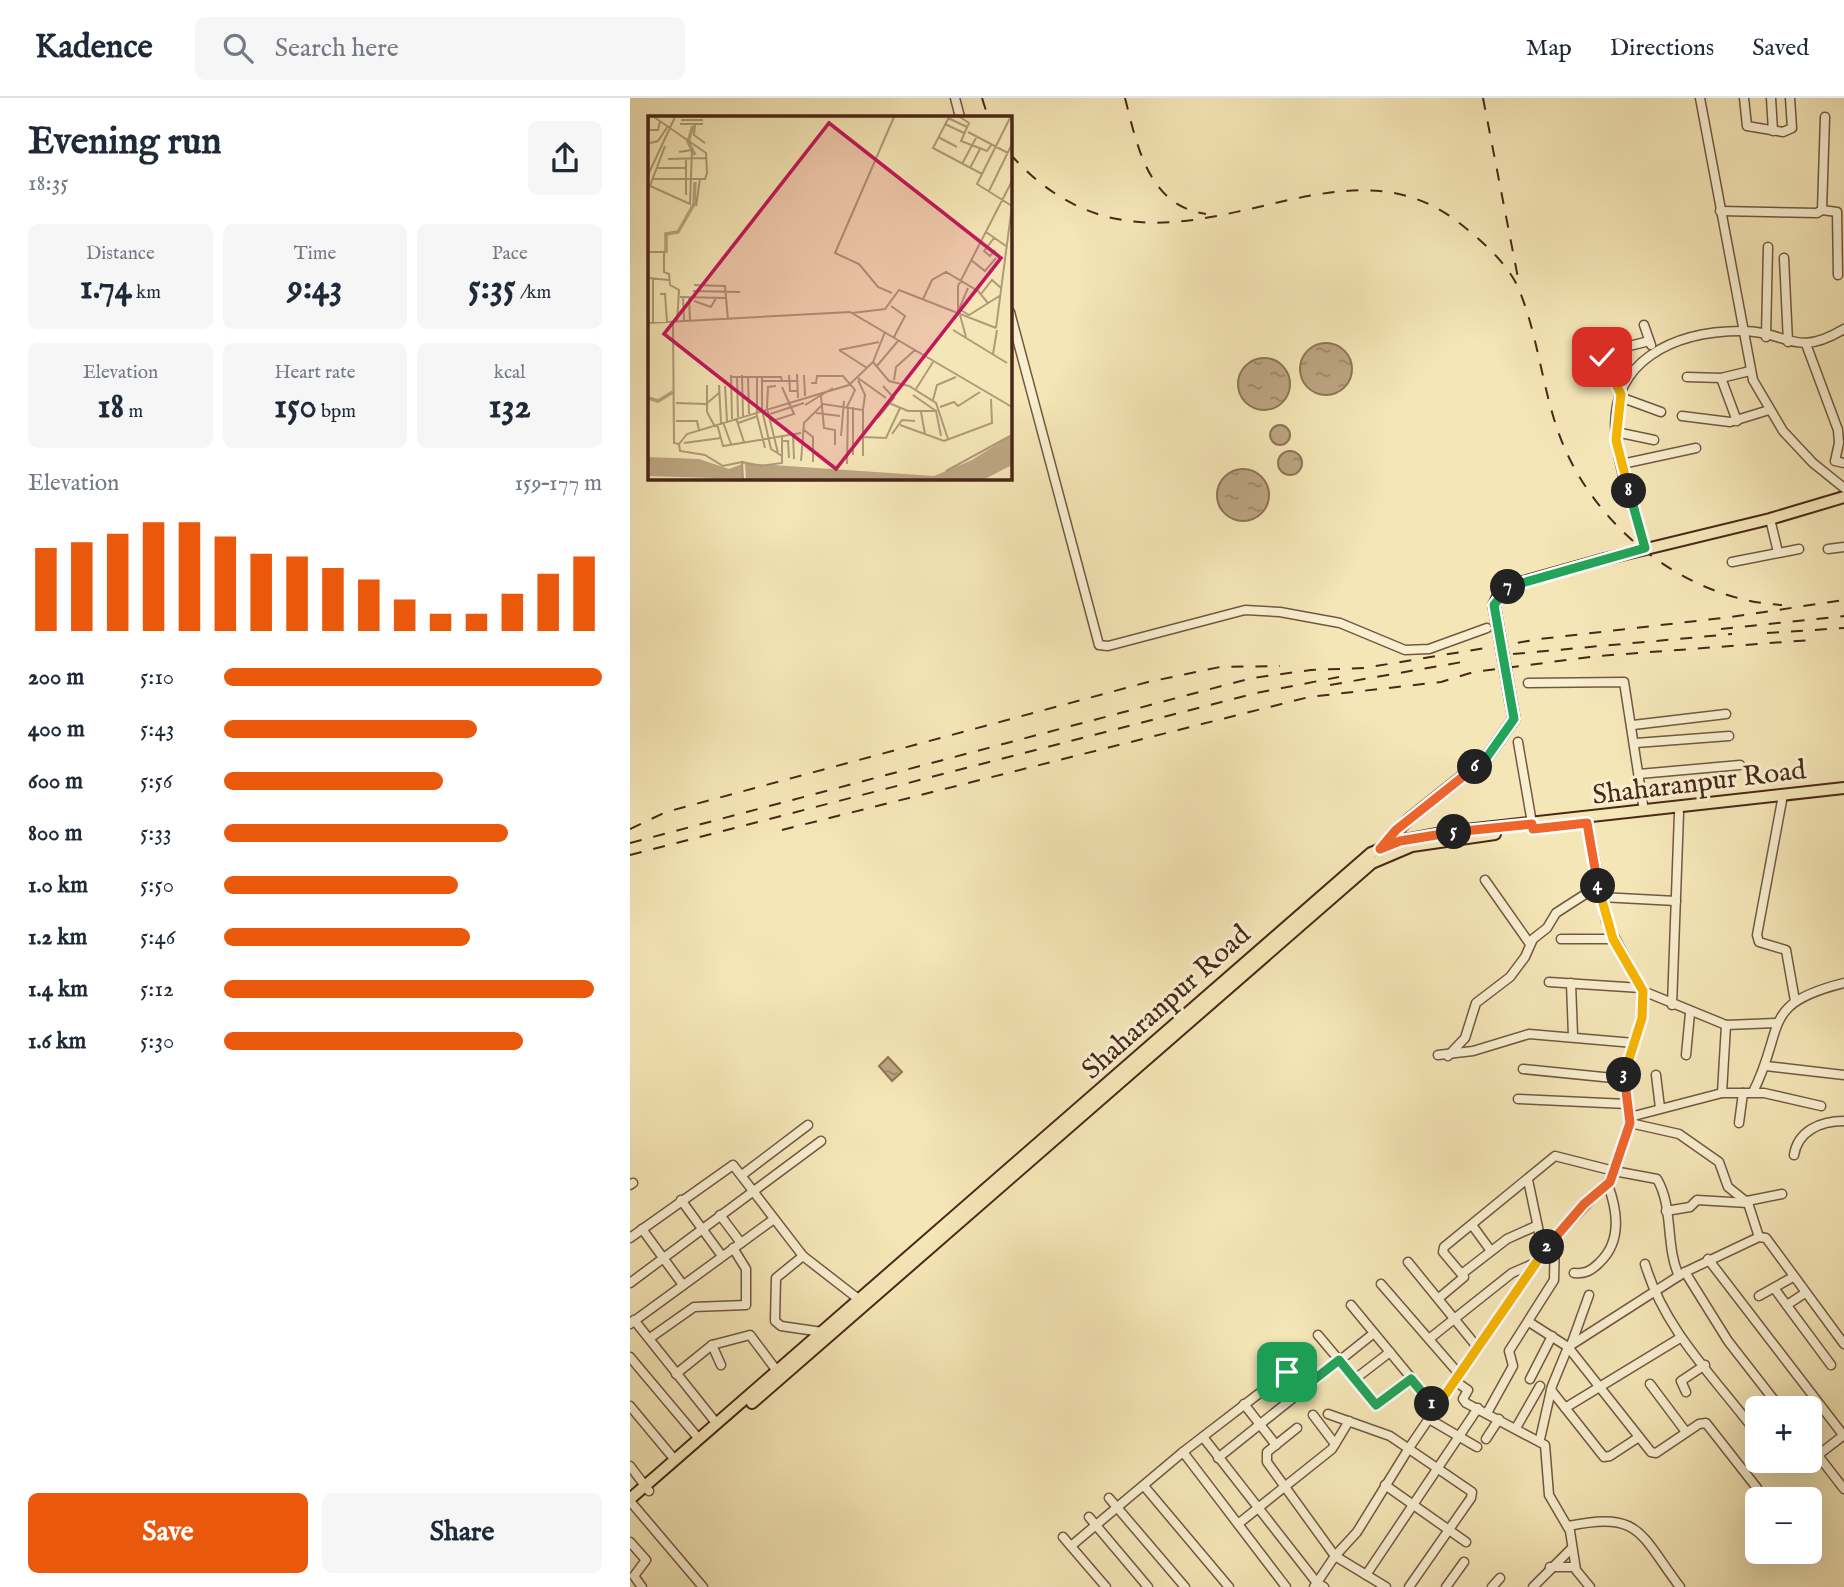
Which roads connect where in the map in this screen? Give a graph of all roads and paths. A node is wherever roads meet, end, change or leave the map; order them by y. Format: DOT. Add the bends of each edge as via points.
graph roads {
  1 [pos="956,98"];
  2 [pos="1699,98"];
  3 [pos="1744,98"];
  4 [pos="1771,98"];
  5 [pos="1790,98"];
  6 [pos="960,116"];
  7 [pos="1825,117"];
  8 [pos="1773,131"];
  9 [pos="1822,210"];
  10 [pos="1720,211"];
  11 [pos="1841,230"];
  12 [pos="1768,247"];
  13 [pos="1784,257"];
  14 [pos="1838,275"];
  15 [pos="1012,319"];
  16 [pos="1644,325"];
  17 [pos="1844,329"];
  18 [pos="1744,331"];
  19 [pos="1766,337"];
  20 [pos="1649,341"];
  21 [pos="1788,342"];
  22 [pos="1806,344"];
  23 [pos="1653,351"];
  24 [pos="1750,371"];
  25 [pos="1687,377"];
  26 [pos="1721,378"];
  27 [pos="1620,395"];
  28 [pos="1769,411"];
  29 [pos="1661,412"];
  30 [pos="1682,416"];
  31 [pos="1737,421"];
  32 [pos="1616,432"];
  33 [pos="1654,440"];
  34 [pos="1696,449"];
  35 [pos="1844,463"];
  36 [pos="1622,464"];
  37 [pos="1844,488"];
  38 [pos="1844,497"];
  39 [pos="1770,519"];
  40 [pos="1844,547"];
  41 [pos="1645,548"];
  42 [pos="1799,549"];
  43 [pos="1828,549"];
  44 [pos="1778,552"];
  45 [pos="1732,562"];
  46 [pos="1488,628"];
  47 [pos="1528,683"];
  48 [pos="1726,714"];
  49 [pos="1633,724"];
  50 [pos="1728,736"];
  51 [pos="1518,742"];
  52 [pos="1636,744"];
  53 [pos="1740,765"];
  54 [pos="1640,774"];
  55 [pos="1844,788"];
  56 [pos="1844,795"];
  57 [pos="1782,798"];
  58 [pos="1644,811"];
  59 [pos="1679,813"];
  60 [pos="1587,820"];
  61 [pos="1532,826"];
  62 [pos="1380,854"];
  63 [pos="1485,880"];
  64 [pos="1598,886"];
  65 [pos="1601,897"];
  66 [pos="1676,901"];
  67 [pos="1561,939"];
  68 [pos="1613,939"];
  69 [pos="1530,944"];
  70 [pos="1549,982"];
  71 [pos="1571,983"];
  72 [pos="1844,983"];
  73 [pos="1642,990"];
  74 [pos="1795,1001"];
  75 [pos="1672,1005"];
  76 [pos="1690,1013"];
  77 [pos="1776,1023"];
  78 [pos="1726,1025"];
  79 [pos="1573,1036"];
  80 [pos="1634,1043"];
  81 [pos="1438,1055"];
  82 [pos="1686,1055"];
  83 [pos="1448,1056"];
  84 [pos="1766,1066"];
  85 [pos="1523,1069"];
  86 [pos="1656,1075"];
  87 [pos="1844,1075"];
  88 [pos="1623,1079"];
  89 [pos="1753,1092"];
  90 [pos="1722,1093"];
  91 [pos="1743,1093"];
  92 [pos="1518,1099"];
  93 [pos="1627,1104"];
  94 [pos="1821,1106"];
  95 [pos="1660,1108"];
  96 [pos="1630,1120"];
  97 [pos="1844,1121"];
  98 [pos="1739,1123"];
  99 [pos="808,1125"];
  100 [pos="821,1141"];
  101 [pos="1794,1155"];
  102 [pos="1614,1171"];
  103 [pos="742,1175"];
  104 [pos="1528,1180"];
  105 [pos="1608,1185"];
  106 [pos="754,1191"];
  107 [pos="1782,1194"];
  108 [pos="681,1200"];
  109 [pos="1748,1202"];
  110 [pos="1666,1211"];
  111 [pos="720,1215"];
  112 [pos="774,1219"];
  113 [pos="1472,1225"];
  114 [pos="1536,1226"];
  115 [pos="702,1229"];
  116 [pos="634,1233"];
  117 [pos="1759,1237"];
  118 [pos="1555,1238"];
  119 [pos="737,1245"];
  120 [pos="1491,1251"];
  121 [pos="1543,1251"];
  122 [pos="722,1256"];
  123 [pos="803,1256"];
  124 [pos="663,1258"];
  125 [pos="1708,1259"];
  126 [pos="1408,1262"];
  127 [pos="1535,1263"];
  128 [pos="1644,1264"];
  129 [pos="1463,1273"];
  130 [pos="1574,1273"];
  131 [pos="1682,1274"];
  132 [pos="1793,1277"];
  133 [pos="630,1283"];
  134 [pos="1381,1284"];
  135 [pos="683,1285"];
  136 [pos="1774,1288"];
  137 [pos="1653,1292"];
  138 [pos="1805,1293"];
  139 [pos="1589,1295"];
  140 [pos="1759,1296"];
  141 [pos="1439,1298"];
  142 [pos="862,1302"];
  143 [pos="1351,1305"];
  144 [pos="1787,1305"];
  145 [pos="1454,1317"];
  146 [pos="632,1322"];
  147 [pos="1529,1322"];
  148 [pos="822,1332"];
  149 [pos="1374,1333"];
  150 [pos="1318,1335"];
  151 [pos="1552,1336"];
  152 [pos="650,1338"];
  153 [pos="1680,1338"];
  154 [pos="1429,1339"];
  155 [pos="1844,1344"];
  156 [pos="712,1345"];
  157 [pos="1569,1346"];
  158 [pos="1478,1348"];
  159 [pos="1390,1352"];
  160 [pos="630,1357"];
  161 [pos="1339,1360"];
  162 [pos="721,1365"];
  163 [pos="1831,1365"];
  164 [pos="1704,1366"];
  165 [pos="778,1371"];
  166 [pos="676,1374"];
  167 [pos="1457,1378"];
  168 [pos="1355,1379"];
  169 [pos="1411,1379"];
  170 [pos="1530,1379"];
  171 [pos="1600,1384"];
  172 [pos="1650,1384"];
  173 [pos="1306,1386"];
  174 [pos="1540,1386"];
  175 [pos="1551,1390"];
  176 [pos="1686,1392"];
  177 [pos="1771,1396"];
  178 [pos="1244,1404"];
  179 [pos="630,1406"];
  180 [pos="1436,1408"];
  181 [pos="1478,1408"];
  182 [pos="1565,1408"];
  183 [pos="1487,1413"];
  184 [pos="1328,1414"];
  185 [pos="1313,1415"];
  186 [pos="1745,1418"];
  187 [pos="1429,1419"];
  188 [pos="1499,1419"];
  189 [pos="1349,1421"];
  190 [pos="717,1424"];
  191 [pos="1259,1424"];
  192 [pos="1297,1428"];
  193 [pos="1516,1428"];
  194 [pos="1686,1433"];
  195 [pos="1844,1435"];
  196 [pos="1203,1437"];
  197 [pos="1639,1437"];
  198 [pos="1460,1438"];
  199 [pos="698,1439"];
  200 [pos="1486,1439"];
  201 [pos="1539,1439"];
  202 [pos="1335,1444"];
  203 [pos="1276,1445"];
  204 [pos="1476,1447"];
  205 [pos="1409,1448"];
  206 [pos="1183,1452"];
  207 [pos="1822,1452"];
  208 [pos="1218,1458"];
  209 [pos="675,1460"];
  210 [pos="1822,1460"];
  211 [pos="630,1466"];
  212 [pos="1439,1468"];
  213 [pos="1385,1485"];
  214 [pos="1144,1486"];
  215 [pos="1286,1486"];
  216 [pos="1756,1487"];
  217 [pos="647,1489"];
  218 [pos="1844,1489"];
  219 [pos="1109,1498"];
  220 [pos="631,1503"];
  221 [pos="1415,1505"];
  222 [pos="1118,1508"];
  223 [pos="1258,1508"];
  224 [pos="1089,1517"];
  225 [pos="1238,1524"];
  226 [pos="1096,1525"];
  227 [pos="1568,1526"];
  228 [pos="1449,1529"];
  229 [pos="1063,1537"];
  230 [pos="630,1542"];
  231 [pos="1465,1542"];
  232 [pos="1071,1546"];
  233 [pos="1571,1549"];
  234 [pos="1335,1556"];
  235 [pos="1464,1562"];
  236 [pos="1550,1567"];
  237 [pos="1575,1567"];
  238 [pos="1366,1575"];
  239 [pos="1500,1578"];
  240 [pos="1318,1586"];
  241 [pos="1537,1586"];
  242 [pos="642,1587"];
  243 [pos="704,1587"];
  244 [pos="1106,1587"];
  245 [pos="1148,1587"];
  246 [pos="1185,1587"];
  247 [pos="1229,1587"];
  248 [pos="1286,1587"];
  249 [pos="1386,1587"];
  250 [pos="1409,1587"];
  251 [pos="1446,1587"];
  252 [pos="1492,1587"];
  253 [pos="1590,1587"];
  254 [pos="1680,1587"];
  1 -- 6 [label="street"];
  2 -- 10 [label="street"];
  3 -- 8 [label="street" via="1746,124"];
  4 -- 8 [label="street"];
  5 -- 8 [label="street" via="1792,128"];
  7 -- 9 [label="street"];
  9 -- 10 [label="street"];
  9 -- 11 [label="street" via="1837,212"];
  10 -- 18 [label="street"];
  11 -- 14 [label="street"];
  12 -- 19 [label="street"];
  13 -- 21 [label="street"];
  15 -- 46 [label="street" via="1099,645 1245,610 1340,623 1405,650 1429,649"];
  16 -- 20 [label="street"];
  17 -- 22 [label="street"];
  18 -- 19 [label="street"];
  18 -- 23 [label="street" via="1681,339"];
  18 -- 24 [label="street"];
  19 -- 21 [label="street"];
  20 -- 23 [label="street"];
  20 -- 27 [label="street" via="1602,353"];
  21 -- 22 [label="street"];
  22 -- 35 [label="street" via="1838,430 1835,461"];
  23 -- 27 [label="street"];
  24 -- 26 [label="street"];
  24 -- 28 [label="street"];
  25 -- 26 [label="street"];
  26 -- 31 [label="street"];
  27 -- 29 [label="street"];
  27 -- 32 [label="street"];
  28 -- 31 [label="street"];
  28 -- 37 [label="street" via="1800,450"];
  30 -- 31 [label="street"];
  32 -- 33 [label="street"];
  32 -- 36 [label="street"];
  34 -- 36 [label="street"];
  36 -- 41 [label="street"];
  38 -- 39 [label="main road"];
  39 -- 41 [label="main road"];
  39 -- 44 [label="street"];
  40 -- 43 [label="street"];
  41 -- 62 [label="main road, bridge" via="1509,586 1499,595 1494,605 1514,719 1487,757 1408,820"];
  42 -- 44 [label="street"];
  44 -- 45 [label="street"];
  47 -- 49 [label="street" via="1622,681"];
  48 -- 49 [label="street"];
  49 -- 52 [label="street"];
  50 -- 52 [label="street"];
  51 -- 61 [label="street"];
  52 -- 54 [label="street"];
  53 -- 54 [label="street"];
  54 -- 58 [label="street"];
  55 -- 57 [label="main road, Shaharanpur Road"];
  56 -- 57 [label="main road, Shaharanpur Road"];
  57 -- 58 [label="main road, Shaharanpur Road"];
  57 -- 59 [label="main road, Shaharanpur Road"];
  57 -- 74 [label="street" via="1757,935 1759,942 1786,950"];
  58 -- 60 [label="main road, Shaharanpur Road"];
  59 -- 60 [label="main road, Shaharanpur Road"];
  59 -- 66 [label="street"];
  60 -- 61 [label="main road, Shaharanpur Road"];
  60 -- 64 [label="street"];
  61 -- 62 [label="main road, Shaharanpur Road"];
  62 -- 142 [label="main road, Shaharanpur Road" via="1053,1144"];
  63 -- 69 [label="street"];
  64 -- 65 [label="street"];
  64 -- 69 [label="street" via="1556,913"];
  65 -- 66 [label="street"];
  65 -- 68 [label="street"];
  66 -- 75 [label="street"];
  67 -- 68 [label="street"];
  68 -- 73 [label="street"];
  69 -- 83 [label="street" via="1510,977 1476,1003 1465,1038"];
  70 -- 71 [label="street"];
  71 -- 73 [label="street"];
  71 -- 79 [label="street"];
  72 -- 74 [label="street"];
  73 -- 75 [label="street"];
  73 -- 80 [label="street" via="1642,1018"];
  74 -- 77 [label="street"];
  75 -- 76 [label="street"];
  76 -- 78 [label="street"];
  76 -- 82 [label="street"];
  77 -- 78 [label="street"];
  77 -- 84 [label="street"];
  78 -- 90 [label="street"];
  79 -- 80 [label="street"];
  79 -- 83 [label="street" via="1523,1034"];
  80 -- 88 [label="street"];
  81 -- 83 [label="street"];
  84 -- 87 [label="street"];
  84 -- 89 [label="street"];
  85 -- 88 [label="street"];
  86 -- 95 [label="street"];
  88 -- 93 [label="street"];
  89 -- 91 [label="street"];
  89 -- 94 [label="street"];
  90 -- 91 [label="street"];
  90 -- 95 [label="street"];
  91 -- 98 [label="street"];
  92 -- 93 [label="street"];
  93 -- 96 [label="street"];
  95 -- 96 [label="street"];
  96 -- 102 [label="street"];
  96 -- 109 [label="street" via="1679,1134 1719,1162 1728,1187"];
  97 -- 101 [label="street" via="1805,1133 1798,1139"];
  99 -- 103 [label="street"];
  100 -- 106 [label="street"];
  102 -- 104 [label="street" via="1558,1155"];
  102 -- 105 [label="street"];
  102 -- 110 [label="street" via="1657,1179"];
  103 -- 106 [label="street"];
  103 -- 108 [label="street" via="731,1165"];
  104 -- 113 [label="street"];
  104 -- 114 [label="street"];
  105 -- 118 [label="street" via="1584,1204"];
  105 -- 130 [label="street" via="1617,1221 1611,1249 1588,1272"];
  106 -- 111 [label="street"];
  106 -- 112 [label="street"];
  107 -- 109 [label="street"];
  108 -- 115 [label="street"];
  108 -- 116 [label="street"];
  109 -- 110 [label="street" via="1697,1200 1690,1207"];
  109 -- 117 [label="street"];
  110 -- 131 [label="street" via="1672,1259"];
  111 -- 115 [label="street"];
  111 -- 119 [label="street"];
  112 -- 119 [label="street"];
  112 -- 123 [label="street"];
  113 -- 120 [label="street"];
  113 -- 129 [label="street" via="1442,1249"];
  114 -- 120 [label="street"];
  114 -- 121 [label="street"];
  115 -- 122 [label="street"];
  115 -- 124 [label="street"];
  116 -- 124 [label="street"];
  117 -- 125 [label="street"];
  117 -- 132 [label="street" via="1766,1238"];
  118 -- 121 [label="street"];
  118 -- 147 [label="street" via="1554,1280"];
  119 -- 122 [label="street"];
  119 -- 152 [label="street" via="746,1266 746,1306 694,1307"];
  120 -- 129 [label="street"];
  121 -- 127 [label="street"];
  122 -- 135 [label="street"];
  123 -- 142 [label="street"];
  123 -- 148 [label="street" via="776,1278 775,1321 781,1326"];
  124 -- 133 [label="street"];
  124 -- 135 [label="street"];
  125 -- 131 [label="street"];
  125 -- 195 [label="street"];
  126 -- 141 [label="street"];
  127 -- 145 [label="street" via="1512,1273"];
  127 -- 158 [label="street"];
  128 -- 137 [label="street"];
  129 -- 141 [label="street"];
  131 -- 137 [label="street"];
  131 -- 177 [label="street"];
  132 -- 136 [label="street"];
  132 -- 138 [label="street"];
  134 -- 154 [label="street"];
  135 -- 146 [label="street"];
  136 -- 140 [label="street"];
  136 -- 144 [label="street"];
  137 -- 153 [label="street"];
  137 -- 157 [label="street"];
  138 -- 144 [label="street"];
  138 -- 155 [label="street"];
  139 -- 157 [label="street"];
  141 -- 145 [label="street"];
  142 -- 148 [label="main road, Shaharanpur Road"];
  142 -- 217 [label="main road, Shaharanpur Road"];
  143 -- 149 [label="street"];
  144 -- 163 [label="street"];
  145 -- 154 [label="street"];
  145 -- 158 [label="street"];
  146 -- 152 [label="street"];
  147 -- 151 [label="street"];
  147 -- 183 [label="street" via="1508,1351 1513,1366"];
  148 -- 165 [label="main road, Shaharanpur Road"];
  149 -- 159 [label="street"];
  149 -- 161 [label="street"];
  150 -- 161 [label="street"];
  151 -- 157 [label="street"];
  151 -- 170 [label="street"];
  152 -- 166 [label="street"];
  153 -- 164 [label="street"];
  153 -- 171 [label="street"];
  154 -- 167 [label="street"];
  156 -- 162 [label="street"];
  156 -- 165 [label="street" via="750,1335"];
  156 -- 166 [label="street"];
  157 -- 171 [label="street"];
  157 -- 175 [label="street"];
  158 -- 167 [label="street"];
  159 -- 168 [label="street"];
  159 -- 169 [label="street"];
  160 -- 199 [label="street"];
  161 -- 168 [label="street"];
  161 -- 173 [label="street"];
  164 -- 176 [label="street" via="1681,1381"];
  164 -- 186 [label="street"];
  165 -- 190 [label="main road, Shaharanpur Road"];
  166 -- 190 [label="street"];
  167 -- 180 [label="street"];
  167 -- 181 [label="street" via="1468,1390 1464,1401"];
  168 -- 169 [label="street" via="1378,1405"];
  169 -- 180 [label="street"];
  171 -- 182 [label="street"];
  171 -- 197 [label="street"];
  172 -- 194 [label="street"];
  173 -- 178 [label="street" via="1289,1371"];
  173 -- 191 [label="street"];
  174 -- 193 [label="street"];
  175 -- 182 [label="street"];
  175 -- 201 [label="street"];
  178 -- 191 [label="street"];
  178 -- 196 [label="street"];
  179 -- 209 [label="street"];
  180 -- 187 [label="street"];
  181 -- 183 [label="street"];
  181 -- 198 [label="street"];
  182 -- 197 [label="street" via="1604,1457"];
  183 -- 188 [label="street"];
  184 -- 189 [label="street"];
  185 -- 202 [label="street"];
  187 -- 198 [label="street"];
  187 -- 205 [label="street"];
  188 -- 193 [label="street"];
  188 -- 200 [label="street"];
  189 -- 202 [label="street"];
  189 -- 205 [label="street"];
  190 -- 199 [label="main road, Shaharanpur Road"];
  191 -- 203 [label="street"];
  191 -- 208 [label="street"];
  192 -- 203 [label="street"];
  193 -- 201 [label="street"];
  194 -- 197 [label="street" via="1654,1454"];
  194 -- 216 [label="street" via="1708,1424"];
  195 -- 207 [label="street"];
  196 -- 206 [label="street"];
  196 -- 208 [label="street"];
  198 -- 204 [label="street"];
  198 -- 212 [label="street"];
  199 -- 209 [label="main road, Shaharanpur Road"];
  201 -- 227 [label="street" via="1547,1449 1549,1495"];
  202 -- 215 [label="street"];
  203 -- 215 [label="street" via="1266,1458"];
  205 -- 212 [label="street"];
  205 -- 213 [label="street"];
  206 -- 214 [label="street"];
  206 -- 225 [label="street"];
  208 -- 223 [label="street"];
  209 -- 217 [label="main road, Shaharanpur Road"];
  210 -- 218 [label="street"];
  211 -- 217 [label="street"];
  212 -- 221 [label="street"];
  212 -- 228 [label="street" via="1472,1492"];
  213 -- 221 [label="street"];
  213 -- 234 [label="street" via="1357,1532"];
  214 -- 222 [label="street"];
  214 -- 247 [label="street"];
  215 -- 223 [label="street"];
  215 -- 234 [label="street"];
  217 -- 220 [label="main road, Shaharanpur Road"];
  219 -- 222 [label="street"];
  220 -- 243 [label="street"];
  221 -- 228 [label="street"];
  221 -- 238 [label="street"];
  222 -- 226 [label="street"];
  222 -- 246 [label="street"];
  223 -- 225 [label="street"];
  223 -- 240 [label="street"];
  224 -- 226 [label="street"];
  225 -- 248 [label="street"];
  226 -- 232 [label="street"];
  226 -- 245 [label="street"];
  227 -- 233 [label="street"];
  227 -- 254 [label="street" via="1608,1519 1632,1526"];
  228 -- 231 [label="street"];
  228 -- 250 [label="street"];
  229 -- 232 [label="street"];
  230 -- 242 [label="street" via="646,1560 634,1576"];
  232 -- 244 [label="street"];
  233 -- 236 [label="street"];
  233 -- 237 [label="street"];
  234 -- 238 [label="street"];
  234 -- 240 [label="street"];
  235 -- 251 [label="street"];
  236 -- 237 [label="street"];
  236 -- 241 [label="street"];
  237 -- 253 [label="street"];
  238 -- 249 [label="street"];
  239 -- 252 [label="street"];
}
